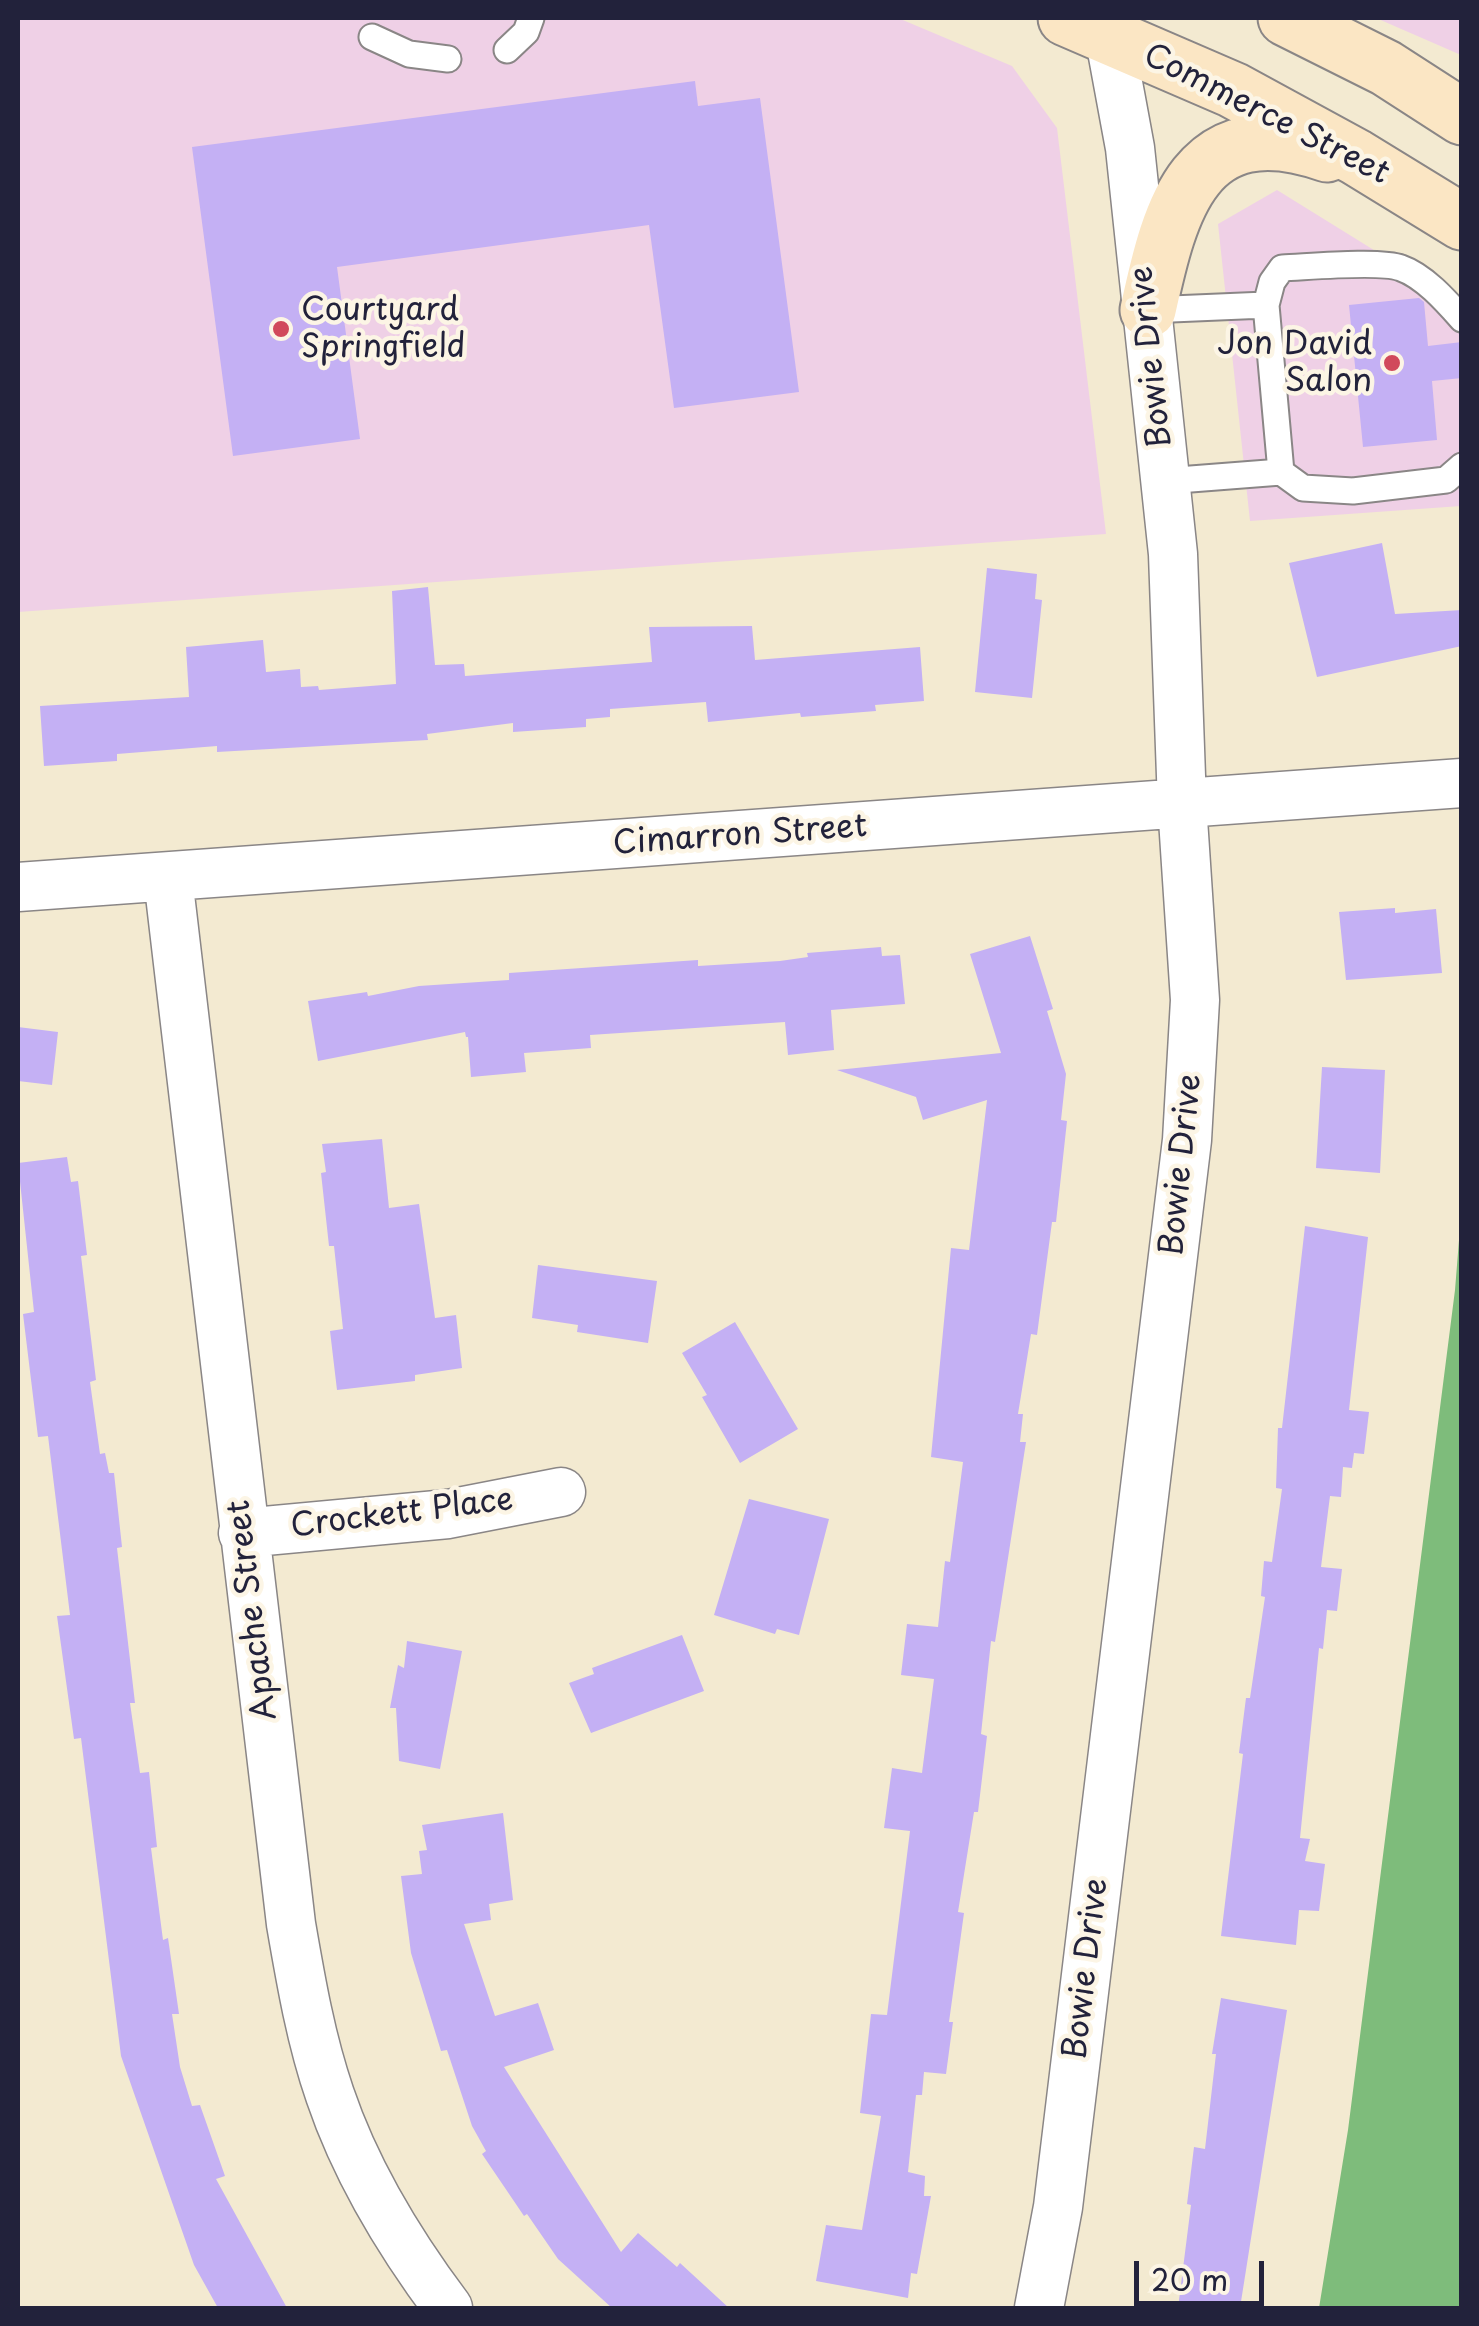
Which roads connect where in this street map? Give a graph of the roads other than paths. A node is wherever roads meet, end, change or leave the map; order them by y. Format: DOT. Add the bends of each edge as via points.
graph roads {
  1 [pos="531,18"];
  2 [pos="1286,18"];
  3 [pos="1093,23"];
  4 [pos="372,36"];
  5 [pos="507,50"];
  6 [pos="448,59"];
  7 [pos="1462,117"];
  8 [pos="1386,175"];
  9 [pos="1462,222"];
  10 [pos="1266,305"];
  11 [pos="1148,310"];
  12 [pos="1462,319"];
  13 [pos="1462,466"];
  14 [pos="1281,472"];
  15 [pos="1165,480"];
  16 [pos="1462,784"];
  17 [pos="1182,804"];
  18 [pos="168,878"];
  19 [pos="18,887"];
  20 [pos="561,1492"];
  21 [pos="243,1533"];
  22 [pos="448,2308"];
  23 [pos="1039,2308"];
  1 -- 5 [label="lane"];
  2 -- 7 [label="main road" via="1386,68"];
  3 -- 8 [label="main road, Commerce Street"];
  3 -- 11 [label="street, Bowie Drive" via="1130,148"];
  4 -- 6 [label="lane" via="409,54"];
  8 -- 9 [label="main road, Commerce Street"];
  8 -- 11 [label="main road" via="1283,144 1254,143 1227,152 1197,174 1176,208"];
  10 -- 11 [label="lane"];
  10 -- 12 [label="lane" via="1282,268 1401,268"];
  10 -- 14 [label="lane"];
  11 -- 15 [label="street, Bowie Drive"];
  13 -- 14 [label="lane" via="1446,480 1353,492 1303,488"];
  14 -- 15 [label="lane"];
  15 -- 17 [label="street, Bowie Drive"];
  16 -- 17 [label="street, Cimarron Street"];
  17 -- 18 [label="street, Cimarron Street"];
  17 -- 23 [label="street, Bowie Drive" via="1195,1000 1187,1140 1058,2207"];
  18 -- 19 [label="street, Cimarron Street"];
  18 -- 21 [label="street, Apache Street"];
  20 -- 21 [label="street, Crockett Place" via="448,1514"];
  21 -- 22 [label="street, Apache Street" via="309,2025 351,2147 386,2215"];
}
